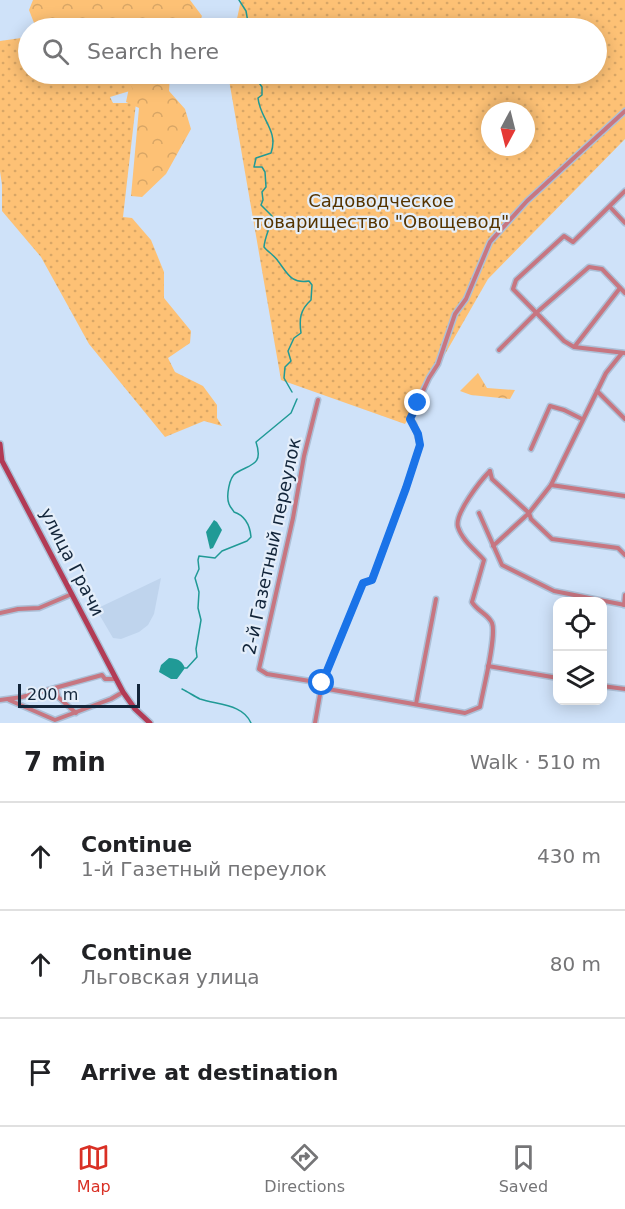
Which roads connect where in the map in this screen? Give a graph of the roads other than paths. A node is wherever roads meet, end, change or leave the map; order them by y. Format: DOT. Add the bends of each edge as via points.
graph roads {
  1 [pos="625,111"];
  2 [pos="625,192"];
  3 [pos="610,207"];
  4 [pos="625,223"];
  5 [pos="620,288"];
  6 [pos="625,293"];
  7 [pos="536,313"];
  8 [pos="574,346"];
  9 [pos="499,350"];
  10 [pos="624,354"];
  11 [pos="597,391"];
  12 [pos="318,400"];
  13 [pos="625,418"];
  14 [pos="582,419"];
  15 [pos="0,444"];
  16 [pos="531,450"];
  17 [pos="551,485"];
  18 [pos="625,496"];
  19 [pos="479,513"];
  20 [pos="529,513"];
  21 [pos="494,546"];
  22 [pos="625,555"];
  23 [pos="72,594"];
  24 [pos="625,596"];
  25 [pos="436,599"];
  26 [pos="624,605"];
  27 [pos="0,613"];
  28 [pos="488,666"];
  29 [pos="553,677"];
  30 [pos="116,679"];
  31 [pos="322,685"];
  32 [pos="607,687"];
  33 [pos="56,688"];
  34 [pos="625,689"];
  35 [pos="123,692"];
  36 [pos="0,700"];
  37 [pos="9,700"];
  38 [pos="416,704"];
  39 [pos="76,713"];
  40 [pos="150,723"];
  41 [pos="315,723"];
  1 -- 31 [label="street" via="527,201 490,242 410,419 420,445 406,488 372,580 363,583"];
  2 -- 3 [label="street"];
  3 -- 4 [label="street"];
  3 -- 7 [label="street" via="573,242 564,236 516,280 513,289"];
  5 -- 6 [label="street"];
  5 -- 7 [label="street" via="602,269 589,267"];
  5 -- 8 [label="street"];
  7 -- 8 [label="street"];
  7 -- 9 [label="street"];
  8 -- 10 [label="street"];
  10 -- 11 [label="street" via="606,373"];
  11 -- 13 [label="street"];
  11 -- 14 [label="street"];
  12 -- 31 [label="street, 2-й Газетный переулок" via="259,669"];
  14 -- 16 [label="street" via="550,406"];
  14 -- 17 [label="street"];
  15 -- 23 [label="street, улица Грачи" via="2,460"];
  17 -- 18 [label="street"];
  17 -- 20 [label="street"];
  19 -- 21 [label="street"];
  20 -- 21 [label="street"];
  20 -- 22 [label="street" via="552,539 618,548"];
  20 -- 28 [label="street" via="492,479 490,471 458,519 457,526 465,540 484,560 472,602 492,624"];
  21 -- 26 [label="street" via="502,565 554,591"];
  23 -- 27 [label="street" via="39,608"];
  23 -- 30 [label="street, улица Грачи"];
  24 -- 26 [label="street"];
  25 -- 38 [label="street"];
  28 -- 29 [label="street"];
  28 -- 38 [label="street" via="480,706 465,712"];
  30 -- 33 [label="street" via="105,679 102,675"];
  30 -- 35 [label="street, улица Грачи"];
  31 -- 38 [label="street"];
  31 -- 41 [label="street"];
  32 -- 34 [label="street"];
  33 -- 37 [label="street"];
  33 -- 39 [label="street" via="58,697"];
  35 -- 39 [label="street"];
  35 -- 40 [label="street, улица Грачи"];
  36 -- 37 [label="street"];
  37 -- 39 [label="street" via="55,720"];
}
